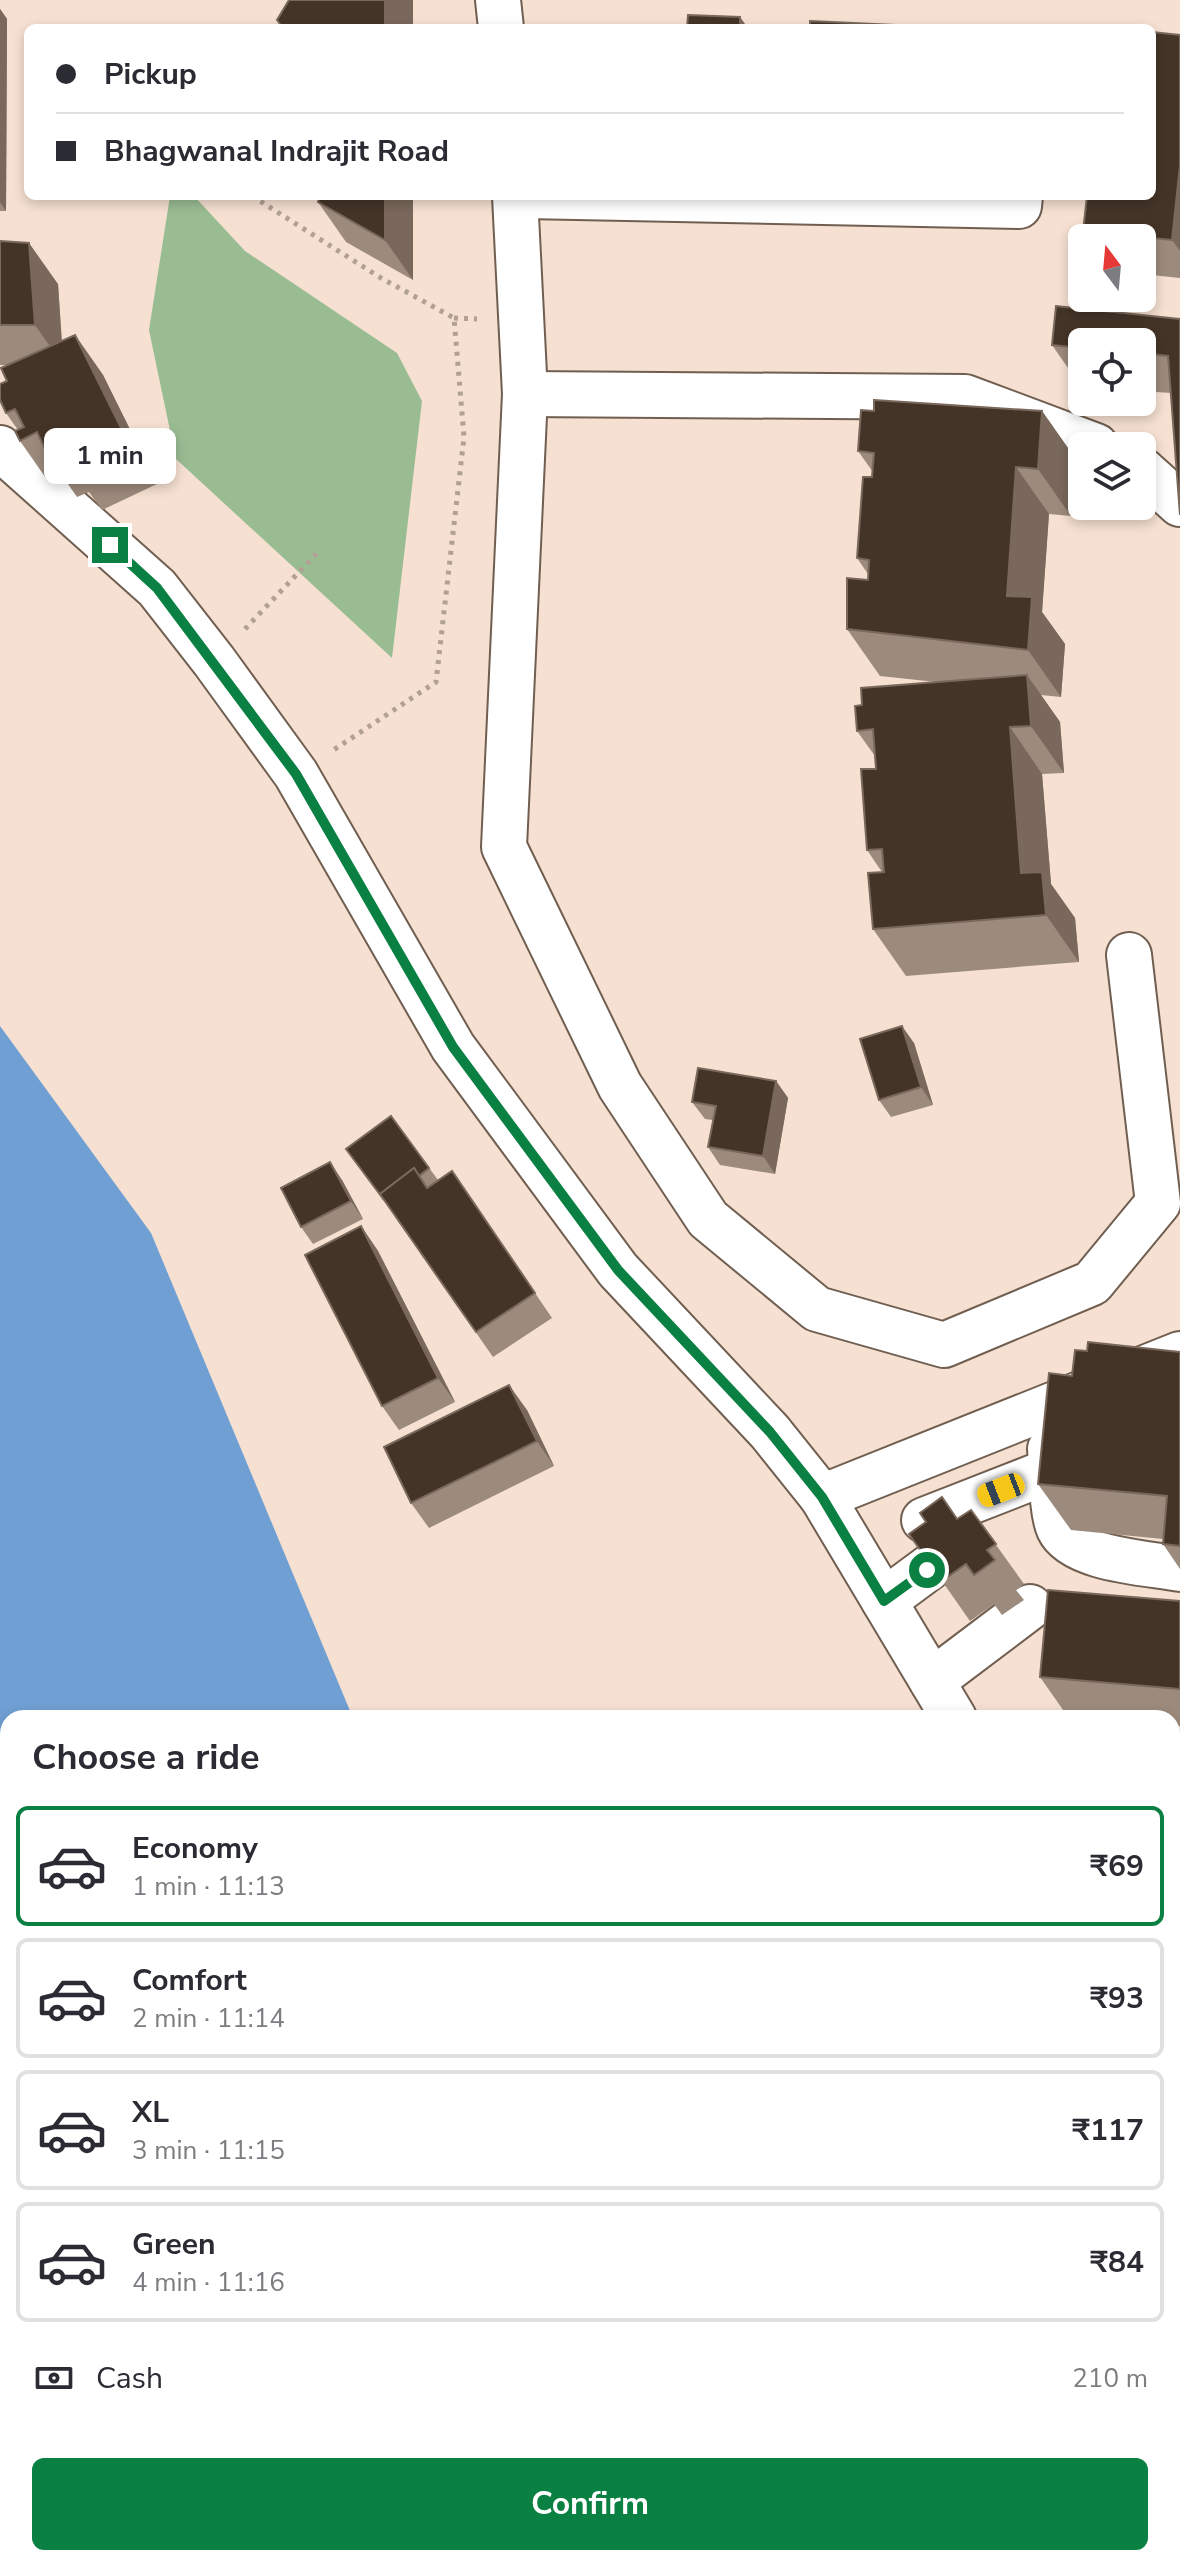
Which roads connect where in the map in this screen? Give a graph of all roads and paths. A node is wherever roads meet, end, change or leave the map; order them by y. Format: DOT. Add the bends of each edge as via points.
graph roads {
  1 [pos="498,0"];
  2 [pos="501,24"];
  3 [pos="258,200"];
  4 [pos="515,200"];
  5 [pos="723,200"];
  6 [pos="1020,200"];
  7 [pos="524,374"];
  8 [pos="1068,436"];
  9 [pos="0,448"];
  10 [pos="1156,483"];
  11 [pos="1180,504"];
  12 [pos="319,551"];
  13 [pos="214,661"];
  14 [pos="296,774"];
  15 [pos="1129,955"];
  16 [pos="1180,1354"];
  17 [pos="1046,1407"];
  18 [pos="1052,1470"];
  19 [pos="822,1497"];
  20 [pos="1180,1569"];
  21 [pos="884,1601"];
  22 [pos="1030,1607"];
  23 [pos="932,1681"];
  24 [pos="949,1710"];
  1 -- 2 [label="street"];
  3 -- 14 [label="path" via="454,318 464,437 436,682"];
  4 -- 7 [label="street"];
  5 -- 6 [label="street" via="1019,206"];
  7 -- 8 [label="street" via="965,397"];
  7 -- 15 [label="street" via="504,847 620,1086 708,1219 817,1309 944,1345 1092,1283 1158,1203"];
  9 -- 13 [label="street" via="157,588"];
  10 -- 11 [label="street"];
  12 -- 13 [label="path"];
  13 -- 14 [label="street"];
  14 -- 19 [label="street" via="453,1047 618,1270 770,1432"];
  16 -- 17 [label="street"];
  17 -- 18 [label="street"];
  17 -- 19 [label="street"];
  18 -- 20 [label="street" via="1058,1527 1068,1542 1083,1551"];
  18 -- 21 [label="street" via="933,1539"];
  19 -- 21 [label="street"];
  21 -- 23 [label="street"];
  22 -- 23 [label="street"];
  23 -- 24 [label="street"];
}
